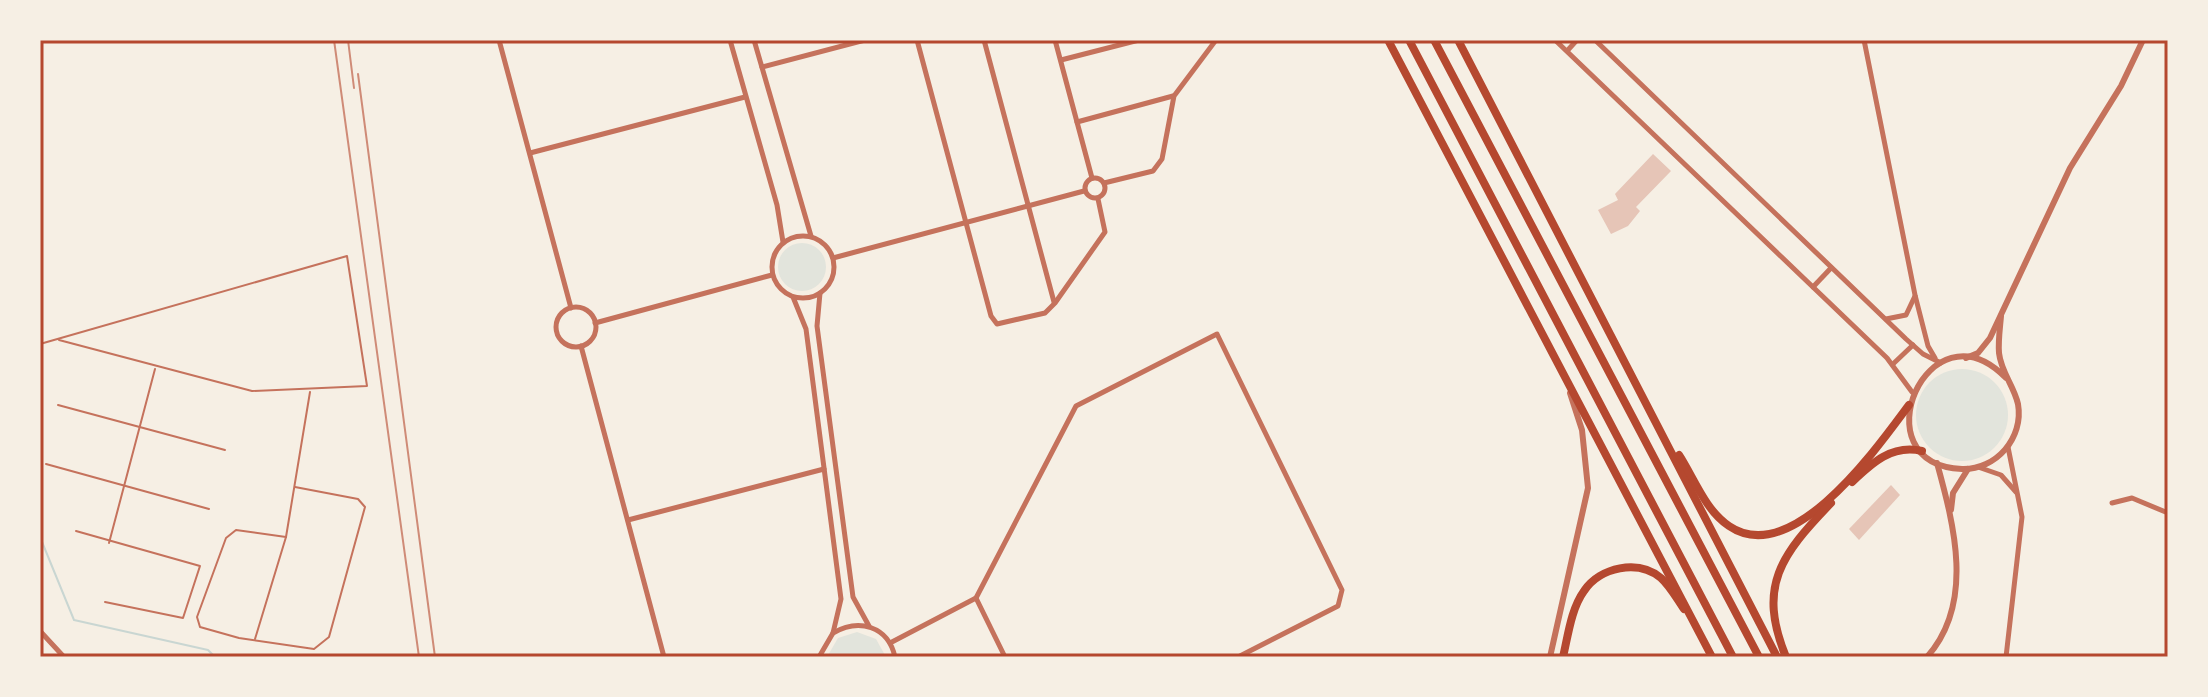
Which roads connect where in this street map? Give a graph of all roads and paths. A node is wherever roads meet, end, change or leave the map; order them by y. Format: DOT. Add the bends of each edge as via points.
graph roads {
  1 [pos="499,40"];
  2 [pos="730,40"];
  3 [pos="754,40"];
  4 [pos="865,40"];
  5 [pos="917,40"];
  6 [pos="984,40"];
  7 [pos="1055,40"];
  8 [pos="1139,40"];
  9 [pos="1216,40"];
  10 [pos="1388,40"];
  11 [pos="1409,40"];
  12 [pos="1434,40"];
  13 [pos="1458,40"];
  14 [pos="1555,40"];
  15 [pos="1577,40"];
  16 [pos="1595,40"];
  17 [pos="1864,40"];
  18 [pos="2143,40"];
  19 [pos="1567,51"];
  20 [pos="1061,60"];
  21 [pos="762,67"];
  22 [pos="1174,96"];
  23 [pos="745,97"];
  24 [pos="1077,122"];
  25 [pos="530,153"];
  26 [pos="1092,178"];
  27 [pos="1104,183"];
  28 [pos="1084,191"];
  29 [pos="1098,199"];
  30 [pos="1029,207"];
  31 [pos="965,223"];
  32 [pos="811,236"];
  33 [pos="783,242"];
  34 [pos="833,258"];
  35 [pos="1831,268"];
  36 [pos="772,275"];
  37 [pos="1813,287"];
  38 [pos="820,293"];
  39 [pos="1915,295"];
  40 [pos="793,297"];
  41 [pos="1055,303"];
  42 [pos="571,308"];
  43 [pos="2001,316"];
  44 [pos="1886,319"];
  45 [pos="595,323"];
  46 [pos="59,340"];
  47 [pos="40,344"];
  48 [pos="1913,345"];
  49 [pos="581,346"];
  50 [pos="1966,358"];
  51 [pos="1938,360"];
  52 [pos="1893,364"];
  53 [pos="156,367"];
  54 [pos="1565,374"];
  55 [pos="2006,378"];
  56 [pos="310,391"];
  57 [pos="1912,392"];
  58 [pos="58,405"];
  59 [pos="1909,405"];
  60 [pos="1649,407"];
  61 [pos="140,428"];
  62 [pos="2008,446"];
  63 [pos="225,450"];
  64 [pos="1922,451"];
  65 [pos="1937,463"];
  66 [pos="46,464"];
  67 [pos="1978,467"];
  68 [pos="824,469"];
  69 [pos="1968,469"];
  70 [pos="125,486"];
  71 [pos="295,487"];
  72 [pos="2020,498"];
  73 [pos="2112,503"];
  74 [pos="209,509"];
  75 [pos="2168,513"];
  76 [pos="1950,517"];
  77 [pos="628,520"];
  78 [pos="76,531"];
  79 [pos="286,537"];
  80 [pos="109,543"];
  81 [pos="976,598"];
  82 [pos="105,602"];
  83 [pos="869,626"];
  84 [pos="40,631"];
  85 [pos="833,633"];
  86 [pos="1702,637"];
  87 [pos="254,640"];
  88 [pos="890,643"];
  89 [pos="64,657"];
  90 [pos="664,657"];
  91 [pos="819,657"];
  92 [pos="895,657"];
  93 [pos="1005,657"];
  94 [pos="1238,657"];
  95 [pos="1550,657"];
  96 [pos="1563,657"];
  97 [pos="1712,657"];
  98 [pos="1733,657"];
  99 [pos="1759,657"];
  100 [pos="1777,657"];
  101 [pos="1786,657"];
  102 [pos="1927,657"];
  103 [pos="2006,657"];
  1 -- 25 [label="street"];
  2 -- 23 [label="street"];
  3 -- 21 [label="street"];
  4 -- 21 [label="street"];
  5 -- 31 [label="street"];
  6 -- 30 [label="street"];
  7 -- 20 [label="street"];
  8 -- 20 [label="street"];
  9 -- 22 [label="street"];
  10 -- 54 [label="highway"];
  11 -- 98 [label="highway"];
  12 -- 99 [label="highway"];
  13 -- 60 [label="highway"];
  14 -- 19 [label="street"];
  15 -- 19 [label="street"];
  16 -- 35 [label="street"];
  17 -- 39 [label="street"];
  18 -- 43 [label="street" via="2070,168"];
  19 -- 37 [label="street"];
  20 -- 24 [label="street"];
  21 -- 32 [label="street"];
  22 -- 24 [label="street"];
  22 -- 27 [label="street" via="1162,159 1153,171"];
  23 -- 25 [label="street"];
  23 -- 33 [label="street"];
  24 -- 26 [label="street"];
  25 -- 42 [label="street"];
  26 -- 27 [label="street"];
  26 -- 28 [label="street"];
  27 -- 29 [label="street"];
  28 -- 29 [label="street"];
  28 -- 30 [label="street"];
  29 -- 41 [label="street" via="1105,232"];
  30 -- 31 [label="street"];
  30 -- 41 [label="street"];
  31 -- 34 [label="street"];
  31 -- 41 [label="street" via="997,324 1045,313"];
  32 -- 33 [label="street"];
  32 -- 34 [label="street"];
  33 -- 36 [label="street" via="773,257"];
  34 -- 38 [label="street" via="832,278"];
  35 -- 37 [label="street"];
  35 -- 44 [label="street"];
  36 -- 40 [label="street"];
  36 -- 45 [label="street"];
  37 -- 52 [label="street"];
  38 -- 40 [label="street"];
  38 -- 83 [label="street" via="817,326 851,581"];
  39 -- 44 [label="street" via="1906,315"];
  39 -- 51 [label="street" via="1928,346"];
  40 -- 68 [label="street" via="806,329"];
  42 -- 45 [label="street" via="583,309"];
  42 -- 49 [label="street" via="560,315 557,333 563,343"];
  43 -- 50 [label="street" via="1984,346"];
  43 -- 55 [label="street" via="1999,355"];
  44 -- 48 [label="street"];
  45 -- 49 [label="street" via="594,335"];
  46 -- 47 [label="lane"];
  46 -- 53 [label="lane"];
  46 -- 56 [label="lane" via="347,256 367,386"];
  48 -- 51 [label="street"];
  48 -- 52 [label="street"];
  49 -- 77 [label="street"];
  50 -- 51 [label="street"];
  50 -- 55 [label="street" via="1988,364"];
  51 -- 57 [label="street"];
  52 -- 57 [label="street"];
  53 -- 56 [label="lane" via="252,391"];
  53 -- 61 [label="lane"];
  54 -- 86 [label="highway"];
  54 -- 95 [label="street" via="1582,430 1588,488"];
  55 -- 62 [label="street" via="2019,412"];
  56 -- 71 [label="lane"];
  57 -- 59 [label="street"];
  58 -- 61 [label="lane"];
  59 -- 60 [label="highway" via="1823,504 1789,529 1762,535 1730,526 1711,510"];
  59 -- 64 [label="street" via="1910,429"];
  60 -- 100 [label="highway"];
  61 -- 63 [label="lane"];
  61 -- 70 [label="lane"];
  62 -- 67 [label="street"];
  62 -- 72 [label="street"];
  64 -- 65 [label="street"];
  64 -- 101 [label="highway" via="1901,448 1872,464 1828,506 1787,557 1777,575 1771,610"];
  65 -- 69 [label="street"];
  65 -- 76 [label="street"];
  66 -- 70 [label="lane"];
  67 -- 69 [label="street"];
  67 -- 72 [label="street" via="2001,475"];
  68 -- 77 [label="street"];
  68 -- 85 [label="street" via="841,599"];
  69 -- 76 [label="street" via="1953,493"];
  70 -- 74 [label="lane"];
  70 -- 80 [label="lane"];
  71 -- 79 [label="lane"];
  71 -- 87 [label="lane" via="358,499 365,507 323,644 314,649"];
  72 -- 103 [label="street"];
  73 -- 75 [label="street" via="2132,498"];
  76 -- 102 [label="street" via="1957,560 1954,601"];
  77 -- 90 [label="street"];
  78 -- 80 [label="lane"];
  79 -- 87 [label="lane"];
  79 -- 87 [label="lane" via="236,530 226,538 197,617 200,627"];
  80 -- 82 [label="lane" via="200,566 183,618"];
  81 -- 88 [label="street"];
  81 -- 93 [label="street"];
  81 -- 94 [label="street" via="1076,406 1217,334 1342,590 1338,606"];
  83 -- 85 [label="street" via="845,626"];
  83 -- 88 [label="street"];
  84 -- 89 [label="street"];
  85 -- 91 [label="street"];
  86 -- 96 [label="highway" via="1662,579 1632,568 1611,569 1583,592"];
  86 -- 97 [label="highway"];
  88 -- 92 [label="street"];
}
